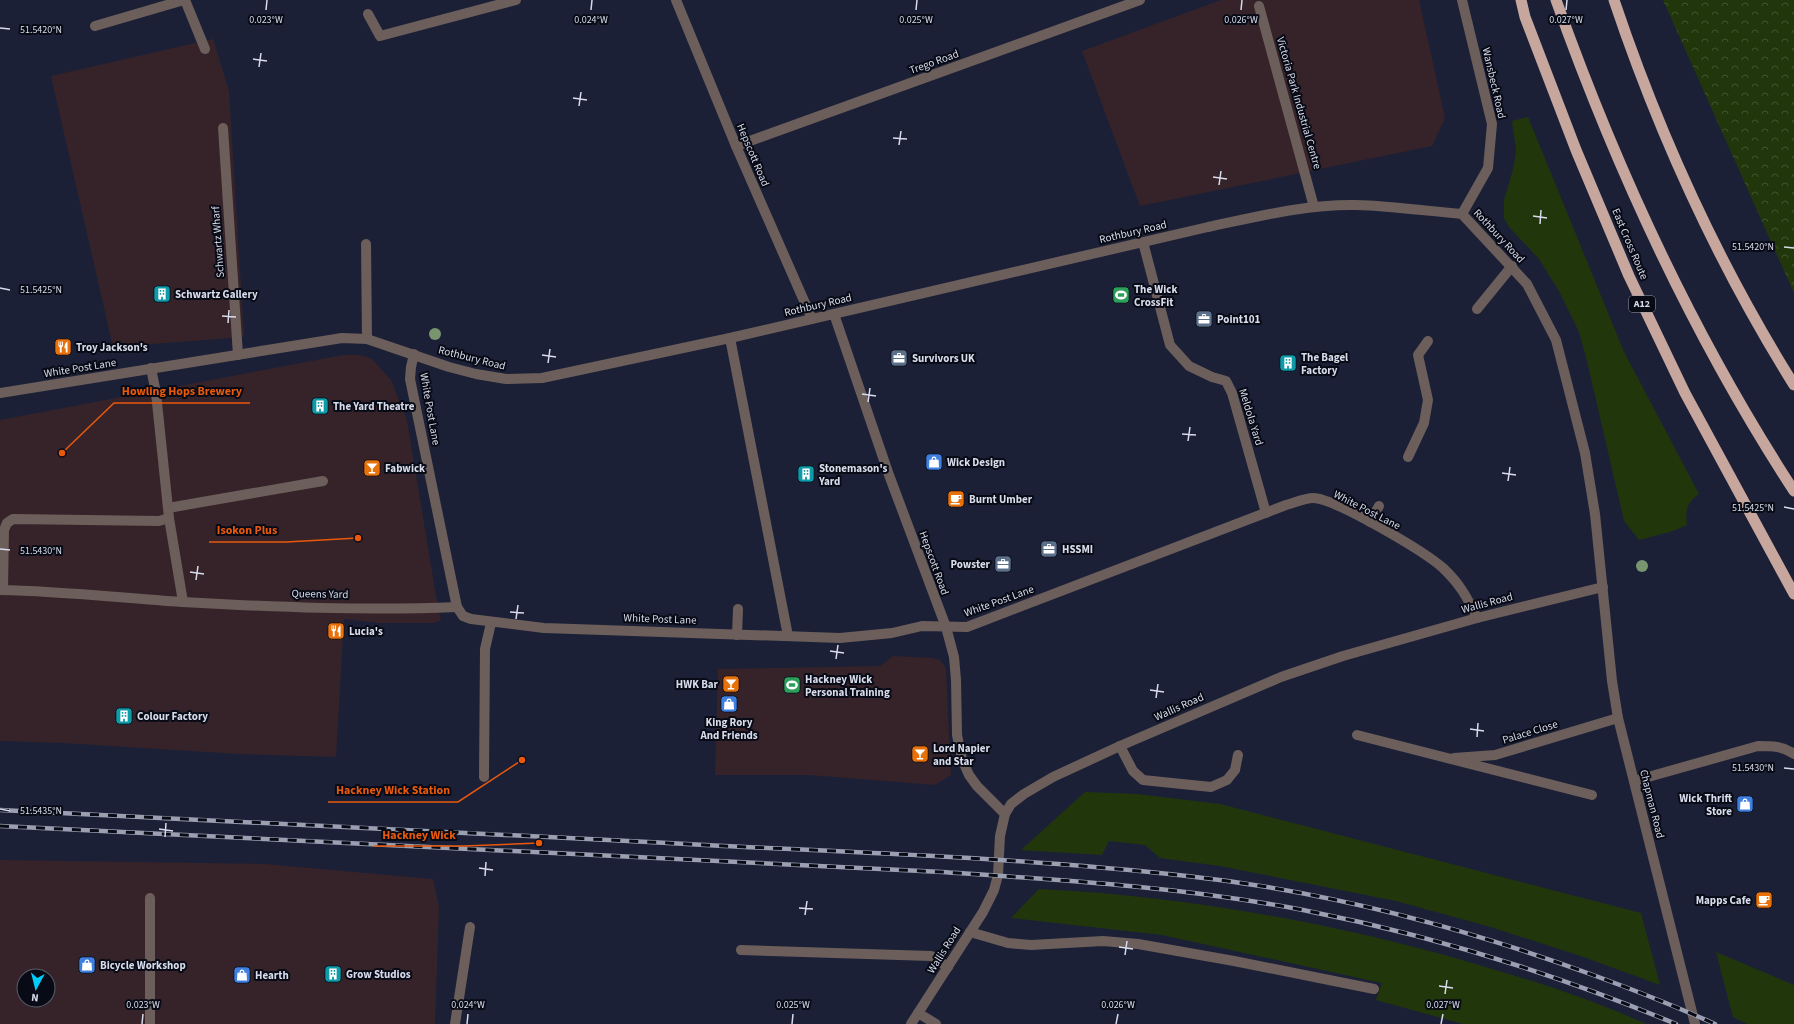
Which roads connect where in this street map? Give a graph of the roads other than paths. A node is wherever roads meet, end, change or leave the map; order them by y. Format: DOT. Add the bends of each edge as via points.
graph roads {
  1 [pos="185,0"];
  2 [pos="516,0"];
  3 [pos="676,0"];
  4 [pos="1140,0"];
  5 [pos="1462,0"];
  6 [pos="1521,0"];
  7 [pos="1556,0"];
  8 [pos="1614,0"];
  9 [pos="1259,6"];
  10 [pos="368,14"];
  11 [pos="95,26"];
  12 [pos="206,50"];
  13 [pos="223,128"];
  14 [pos="736,146"];
  15 [pos="1314,207"];
  16 [pos="1462,214"];
  17 [pos="1142,242"];
  18 [pos="366,244"];
  19 [pos="1512,266"];
  20 [pos="1477,309"];
  21 [pos="834,314"];
  22 [pos="812,319"];
  23 [pos="730,338"];
  24 [pos="366,339"];
  25 [pos="1428,341"];
  26 [pos="414,354"];
  27 [pos="238,355"];
  28 [pos="151,368"];
  29 [pos="1794,385"];
  30 [pos="0,393"];
  31 [pos="1408,456"];
  32 [pos="323,481"];
  33 [pos="1794,492"];
  34 [pos="1380,506"];
  35 [pos="168,513"];
  36 [pos="1266,513"];
  37 [pos="1370,522"];
  38 [pos="1602,587"];
  39 [pos="1,590"];
  40 [pos="1794,594"];
  41 [pos="183,602"];
  42 [pos="457,607"];
  43 [pos="738,609"];
  44 [pos="1477,618"];
  45 [pos="490,623"];
  46 [pos="946,627"];
  47 [pos="737,635"];
  48 [pos="788,636"];
  49 [pos="1618,718"];
  50 [pos="1356,735"];
  51 [pos="1120,746"];
  52 [pos="1794,754"];
  53 [pos="1238,755"];
  54 [pos="1446,759"];
  55 [pos="484,777"];
  56 [pos="1634,781"];
  57 [pos="1592,795"];
  58 [pos="1005,814"];
  59 [pos="150,898"];
  60 [pos="470,926"];
  61 [pos="970,932"];
  62 [pos="740,950"];
  63 [pos="948,967"];
  64 [pos="1374,988"];
  65 [pos="918,1013"];
  66 [pos="150,1024"];
  67 [pos="455,1024"];
  68 [pos="911,1024"];
  69 [pos="936,1024"];
  70 [pos="1695,1024"];
  1 -- 11 [label="street"];
  1 -- 12 [label="street"];
  2 -- 10 [label="street" via="380,36"];
  3 -- 14 [label="street, Hepscott Road"];
  4 -- 14 [label="street, Trego Road"];
  5 -- 16 [label="street, Wansbeck Road" via="1492,124 1488,168"];
  6 -- 40 [label="highway, East Cross Route / A12" via="1525,17 1576,150 1629,276 1684,393"];
  7 -- 33 [label="highway" via="1603,123 1683,300 1764,446"];
  8 -- 29 [label="highway" via="1628,42 1692,199 1764,337"];
  9 -- 15 [label="street, Victoria Park Industrial Centre"];
  13 -- 27 [label="street, Schwartz Wharf"];
  14 -- 22 [label="street, Hepscott Road"];
  15 -- 16 [label="street, Rothbury Road" via="1355,205"];
  15 -- 17 [label="street, Rothbury Road"];
  16 -- 19 [label="street, Rothbury Road"];
  17 -- 21 [label="street, Rothbury Road"];
  17 -- 36 [label="street, Meldola Yard" via="1170,345 1189,366 1226,381 1232,393"];
  18 -- 24 [label="street"];
  19 -- 20 [label="street"];
  19 -- 38 [label="street, Rothbury Road" via="1527,284 1556,340 1585,453 1595,514"];
  21 -- 22 [label="street, Rothbury Road"];
  21 -- 46 [label="street, Hepscott Road" via="889,475"];
  22 -- 23 [label="street, Rothbury Road"];
  23 -- 26 [label="street, Rothbury Road" via="561,376 523,380 476,374"];
  23 -- 48 [label="street"];
  24 -- 26 [label="street, White Post Lane"];
  24 -- 27 [label="street, White Post Lane" via="342,338"];
  25 -- 31 [label="street" via="1418,355 1428,400 1424,423"];
  26 -- 42 [label="street, White Post Lane" via="410,379"];
  27 -- 28 [label="street, White Post Lane"];
  28 -- 30 [label="street, White Post Lane"];
  28 -- 35 [label="street" via="156,392"];
  32 -- 35 [label="street"];
  34 -- 37 [label="street"];
  35 -- 39 [label="street, Queens Yard" via="159,520 13,519 7,523 4,530"];
  35 -- 41 [label="street"];
  36 -- 37 [label="street, White Post Lane" via="1314,498 1338,506"];
  36 -- 46 [label="street, White Post Lane" via="967,627"];
  37 -- 44 [label="street, White Post Lane" via="1442,567 1464,591"];
  38 -- 44 [label="street, Wallis Road"];
  38 -- 49 [label="street, Chapman Road"];
  39 -- 41 [label="street, Queens Yard"];
  41 -- 42 [label="street, Queens Yard"];
  42 -- 45 [label="street, White Post Lane" via="463,616"];
  43 -- 47 [label="street"];
  44 -- 51 [label="street, Wallis Road" via="1343,656 1282,677"];
  45 -- 47 [label="street, White Post Lane" via="544,628"];
  45 -- 55 [label="street" via="485,649"];
  46 -- 48 [label="street, White Post Lane" via="922,626 892,633 840,638"];
  46 -- 58 [label="street, Hepscott Road" via="954,657 957,735 962,759 977,786"];
  47 -- 48 [label="street, White Post Lane"];
  49 -- 54 [label="street, Palace Close" via="1495,755"];
  49 -- 56 [label="street, Chapman Road"];
  50 -- 54 [label="street, Palace Close"];
  51 -- 53 [label="street" via="1133,772 1143,780 1211,787 1227,780 1235,770"];
  51 -- 58 [label="street, Wallis Road" via="1024,794 1011,804"];
  52 -- 56 [label="street" via="1776,746 1758,746"];
  54 -- 57 [label="street, Palace Close"];
  56 -- 70 [label="street, Chapman Road"];
  58 -- 61 [label="street, Wallis Road" via="994,890"];
  59 -- 66 [label="street"];
  60 -- 67 [label="street"];
  61 -- 63 [label="street, Wallis Road"];
  61 -- 64 [label="street" via="1008,943 1031,945 1103,941 1138,944"];
  62 -- 63 [label="street" via="931,956"];
  63 -- 65 [label="street, Wallis Road"];
  65 -- 68 [label="street, Wallis Road"];
  65 -- 69 [label="street"];
}
